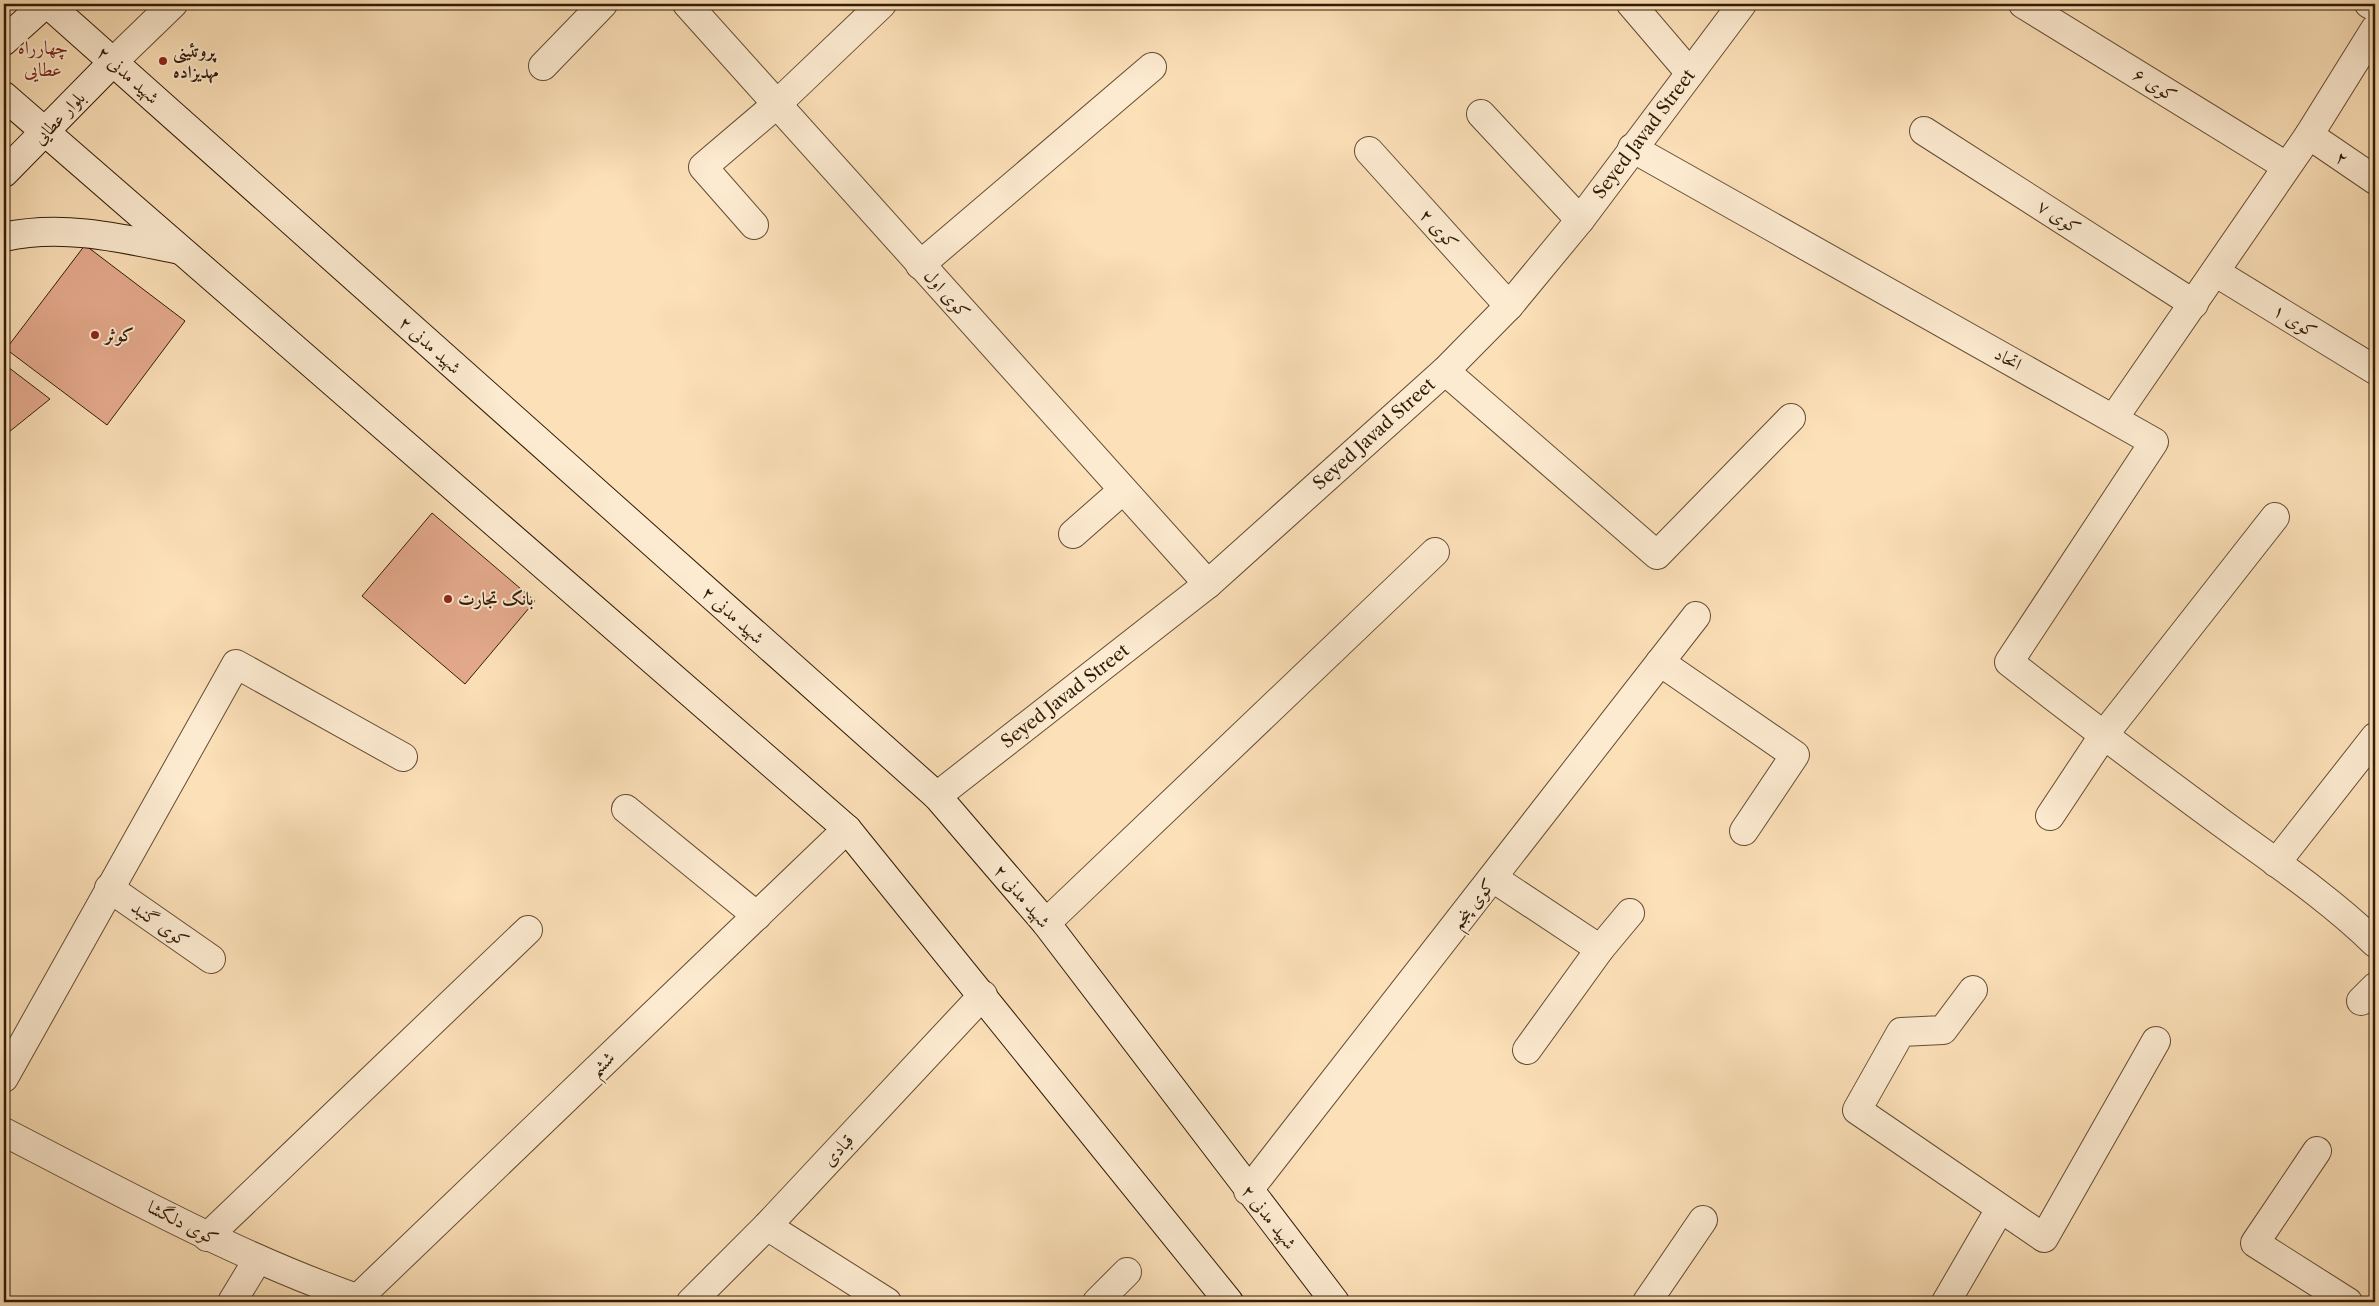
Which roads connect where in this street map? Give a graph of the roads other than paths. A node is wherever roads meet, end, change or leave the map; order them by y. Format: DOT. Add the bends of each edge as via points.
graph roads {
  1 [pos="47,4"];
  2 [pos="173,4"];
  3 [pos="603,4"];
  4 [pos="687,4"];
  5 [pos="882,4"];
  6 [pos="1631,4"];
  7 [pos="1742,4"];
  8 [pos="2023,4"];
  9 [pos="2369,4"];
  10 [pos="2375,7"];
  11 [pos="2375,29"];
  12 [pos="4,42"];
  13 [pos="113,62"];
  14 [pos="544,66"];
  15 [pos="1152,67"];
  16 [pos="1690,73"];
  17 [pos="4,96"];
  18 [pos="777,104"];
  19 [pos="1481,114"];
  20 [pos="46,131"];
  21 [pos="1924,131"];
  22 [pos="2309,135"];
  23 [pos="1632,148"];
  24 [pos="1369,151"];
  25 [pos="2286,166"];
  26 [pos="4,173"];
  27 [pos="2375,180"];
  28 [pos="1580,220"];
  29 [pos="754,225"];
  30 [pos="4,237"];
  31 [pos="180,250"];
  32 [pos="920,264"];
  33 [pos="2215,272"];
  34 [pos="2194,304"];
  35 [pos="1509,306"];
  36 [pos="2375,370"];
  37 [pos="1445,371"];
  38 [pos="1791,418"];
  39 [pos="2114,418"];
  40 [pos="1123,490"];
  41 [pos="2275,517"];
  42 [pos="1073,534"];
  43 [pos="1435,552"];
  44 [pos="1208,584"];
  45 [pos="1696,616"];
  46 [pos="1660,662"];
  47 [pos="2103,736"];
  48 [pos="2375,737"];
  49 [pos="403,757"];
  50 [pos="937,796"];
  51 [pos="626,809"];
  52 [pos="2050,816"];
  53 [pos="847,829"];
  54 [pos="1744,830"];
  55 [pos="2276,863"];
  56 [pos="1493,878"];
  57 [pos="110,888"];
  58 [pos="1630,913"];
  59 [pos="757,916"];
  60 [pos="1046,924"];
  61 [pos="2371,929"];
  62 [pos="528,930"];
  63 [pos="1600,949"];
  64 [pos="211,958"];
  65 [pos="1973,990"];
  66 [pos="983,995"];
  67 [pos="2156,1041"];
  68 [pos="1527,1050"];
  69 [pos="4,1078"];
  70 [pos="4,1132"];
  71 [pos="2317,1152"];
  72 [pos="1248,1191"];
  73 [pos="2000,1209"];
  74 [pos="1703,1220"];
  75 [pos="767,1226"];
  76 [pos="207,1236"];
  77 [pos="258,1259"];
  78 [pos="1127,1272"];
  79 [pos="363,1300"];
  80 [pos="232,1302"];
  81 [pos="691,1302"];
  82 [pos="887,1302"];
  83 [pos="1098,1302"];
  84 [pos="1230,1302"];
  85 [pos="1336,1302"];
  86 [pos="1647,1302"];
  87 [pos="1946,1302"];
  88 [pos="2348,1302"];
  1 -- 12 [label="street"];
  1 -- 13 [label="street, شهید مدنی ۲"];
  2 -- 13 [label="street, بلوار عطایی"];
  3 -- 14 [label="street"];
  4 -- 18 [label="street, کوی اول"];
  5 -- 18 [label="street"];
  6 -- 16 [label="street"];
  7 -- 16 [label="street, Seyed Javad Street"];
  8 -- 25 [label="street, کوی ۶"];
  9 -- 10 [label="street"];
  11 -- 22 [label="street"];
  13 -- 20 [label="street, بلوار عطایی"];
  13 -- 50 [label="street, شهید مدنی ۲"];
  15 -- 32 [label="street"];
  16 -- 23 [label="street, Seyed Javad Street"];
  17 -- 20 [label="street"];
  18 -- 29 [label="street" via="703,167"];
  18 -- 32 [label="street, کوی اول"];
  19 -- 28 [label="street"];
  20 -- 26 [label="street, بلوار عطایی"];
  20 -- 31 [label="street"];
  21 -- 34 [label="street, کوی ۷"];
  22 -- 25 [label="street"];
  22 -- 27 [label="street, ۲"];
  23 -- 28 [label="street, Seyed Javad Street"];
  23 -- 39 [label="street, اتحاد"];
  24 -- 35 [label="street, کوی ۲"];
  25 -- 33 [label="street"];
  28 -- 35 [label="street, Seyed Javad Street"];
  30 -- 31 [label="street" via="49,230 99,234"];
  31 -- 53 [label="street"];
  32 -- 40 [label="street, کوی اول"];
  33 -- 34 [label="street"];
  33 -- 36 [label="street, کوی ۱"];
  34 -- 39 [label="street"];
  35 -- 37 [label="street, Seyed Javad Street"];
  37 -- 38 [label="street" via="1657,555"];
  37 -- 44 [label="street, Seyed Javad Street"];
  39 -- 47 [label="street, اتحاد" via="2154,442 2009,662"];
  40 -- 42 [label="street"];
  40 -- 44 [label="street, کوی اول"];
  41 -- 47 [label="street"];
  43 -- 60 [label="street"];
  44 -- 50 [label="street, Seyed Javad Street"];
  45 -- 46 [label="street, کوی پنجم"];
  46 -- 54 [label="street" via="1795,756"];
  46 -- 56 [label="street, کوی پنجم"];
  47 -- 52 [label="street"];
  47 -- 55 [label="street"];
  48 -- 55 [label="street"];
  49 -- 57 [label="street" via="236,664"];
  50 -- 60 [label="street, شهید مدنی ۲"];
  51 -- 59 [label="street"];
  53 -- 59 [label="street, ششم"];
  53 -- 66 [label="street"];
  55 -- 61 [label="street"];
  56 -- 63 [label="street"];
  56 -- 72 [label="street, کوی پنجم"];
  57 -- 64 [label="street, کوی گنبد"];
  57 -- 69 [label="street"];
  58 -- 63 [label="street"];
  59 -- 79 [label="street, ششم"];
  60 -- 72 [label="street, شهید مدنی ۲"];
  62 -- 76 [label="street"];
  63 -- 68 [label="street"];
  65 -- 73 [label="street" via="1943,1030 1901,1032 1857,1110"];
  66 -- 75 [label="street, قبادی"];
  66 -- 84 [label="street"];
  67 -- 73 [label="street" via="2044,1238"];
  70 -- 76 [label="street, کوی دلگشا"];
  71 -- 88 [label="street" via="2255,1243"];
  72 -- 85 [label="street, شهید مدنی ۲"];
  73 -- 87 [label="street"];
  74 -- 86 [label="street"];
  75 -- 81 [label="street, قبادی"];
  75 -- 82 [label="street"];
  76 -- 77 [label="street, کوی دلگشا"];
  77 -- 79 [label="street, کوی دلگشا"];
  77 -- 80 [label="street"];
  78 -- 83 [label="street"];
}
